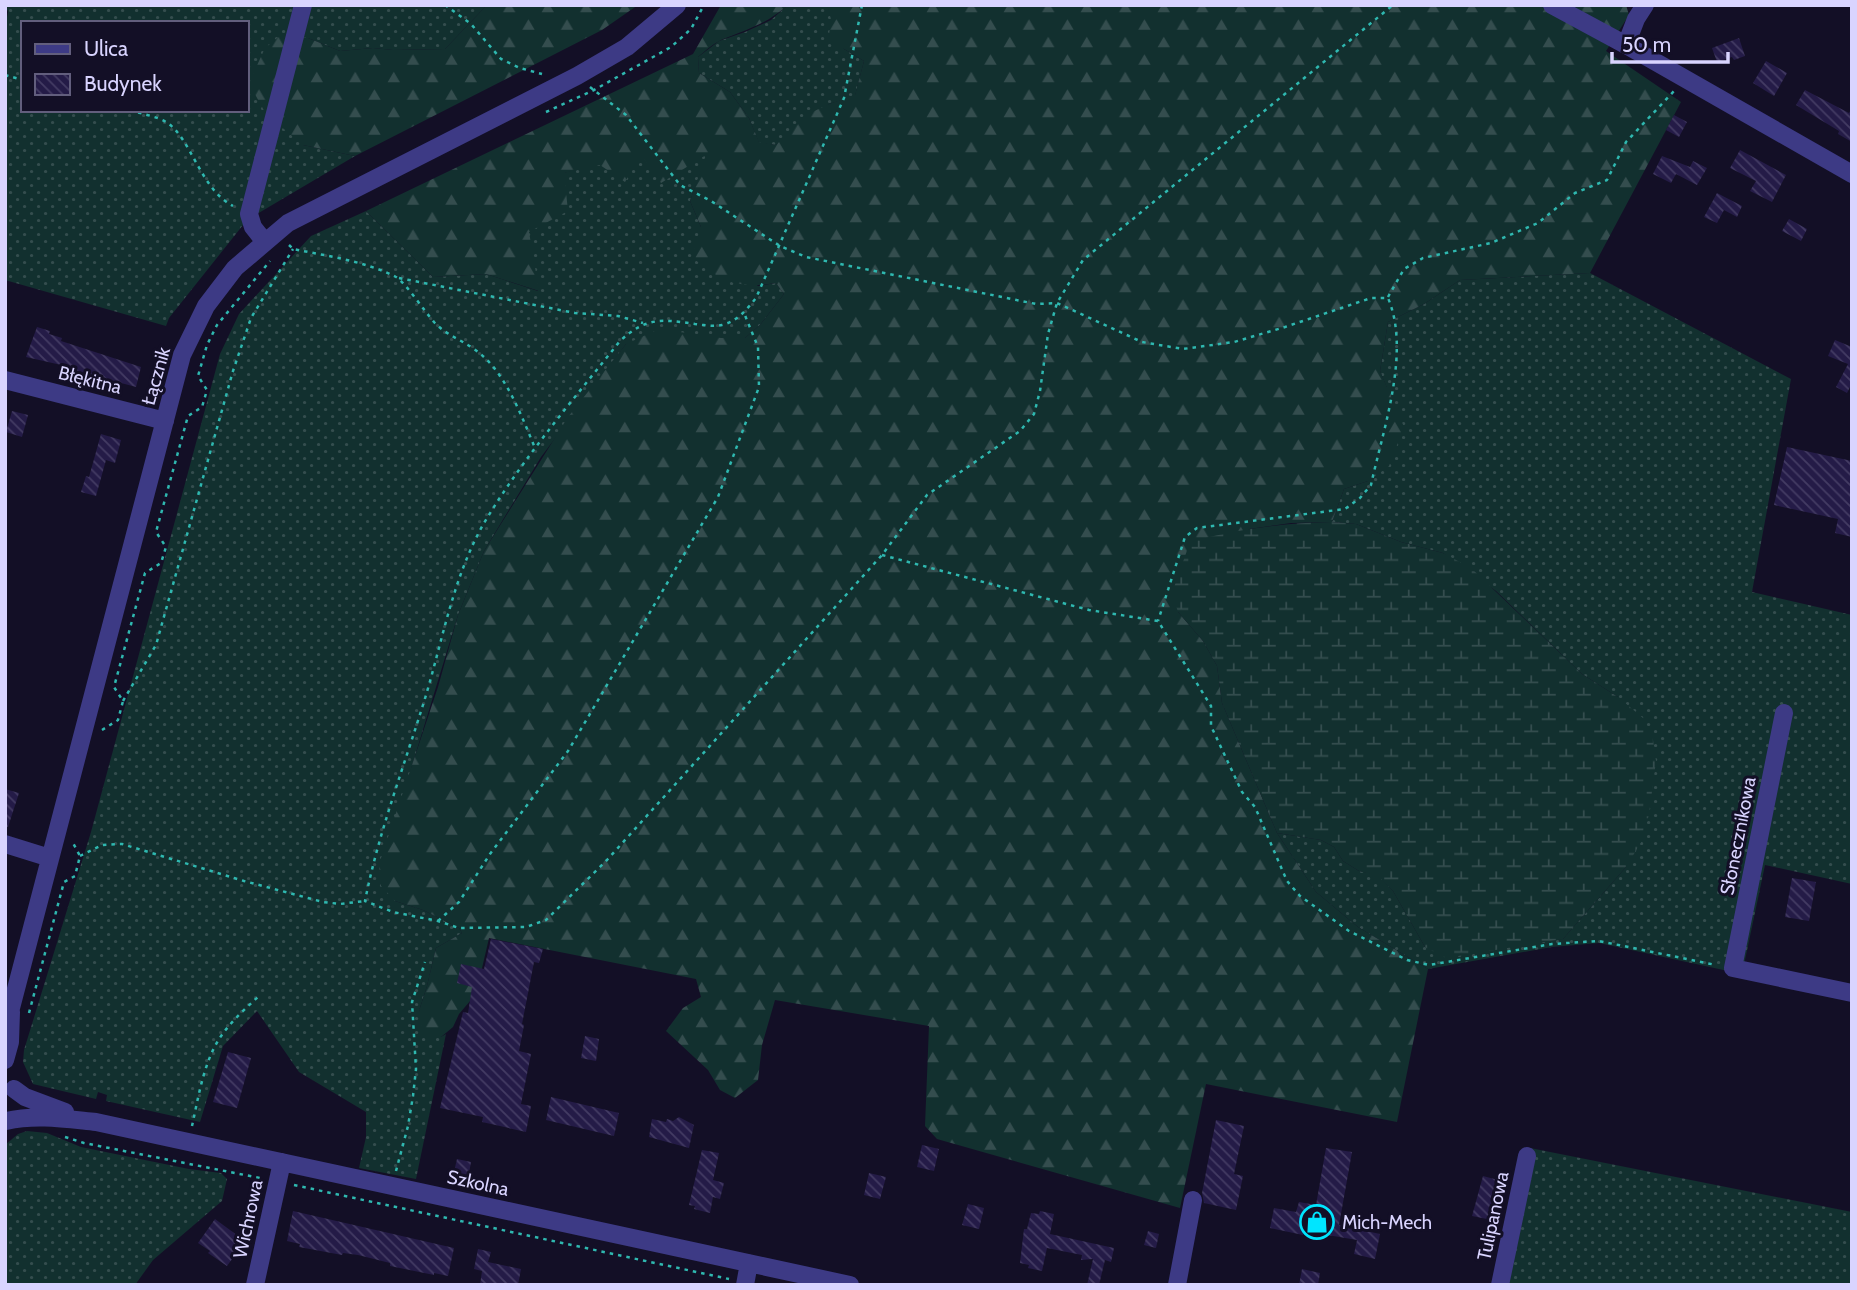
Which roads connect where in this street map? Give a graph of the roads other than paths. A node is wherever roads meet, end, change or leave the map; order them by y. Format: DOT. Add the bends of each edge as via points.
graph roads {
  1 [pos="303,5"];
  2 [pos="677,5"];
  3 [pos="1552,5"];
  4 [pos="1645,5"];
  5 [pos="1626,45"];
  6 [pos="1852,174"];
  7 [pos="265,242"];
  8 [pos="5,380"];
  9 [pos="165,421"];
  10 [pos="1784,713"];
  11 [pos="5,845"];
  12 [pos="50,858"];
  13 [pos="1852,993"];
  14 [pos="15,1015"];
  15 [pos="5,1060"];
  16 [pos="10,1084"];
  17 [pos="6,1121"];
  18 [pos="96,1122"];
  19 [pos="1527,1156"];
  20 [pos="282,1162"];
  21 [pos="1193,1200"];
  22 [pos="749,1263"];
  23 [pos="745,1284"];
  24 [pos="255,1285"];
  25 [pos="850,1285"];
  26 [pos="1177,1285"];
  27 [pos="1500,1285"];
  1 -- 7 [label="street" via="249,214"];
  2 -- 7 [label="street, Łącznik" via="627,47 577,76 288,223"];
  3 -- 5 [label="street"];
  4 -- 5 [label="street"];
  5 -- 6 [label="street"];
  7 -- 9 [label="street, Łącznik" via="235,268 206,306 182,355"];
  8 -- 9 [label="street, Błękitna"];
  9 -- 12 [label="street, Łącznik"];
  10 -- 13 [label="street, Słonecznikowa" via="1733,968"];
  11 -- 12 [label="street"];
  12 -- 14 [label="street, Łącznik"];
  14 -- 15 [label="street, Łącznik"];
  16 -- 17 [label="street" via="16,1106"];
  16 -- 18 [label="street, Szkolna" via="25,1097"];
  17 -- 18 [label="street, Szkolna" via="39,1116"];
  18 -- 20 [label="street, Szkolna"];
  19 -- 27 [label="street, Tulipanowa"];
  20 -- 22 [label="street, Szkolna"];
  20 -- 24 [label="street, Wichrowa"];
  21 -- 26 [label="street"];
  22 -- 23 [label="street"];
  22 -- 25 [label="street, Szkolna"];
}
